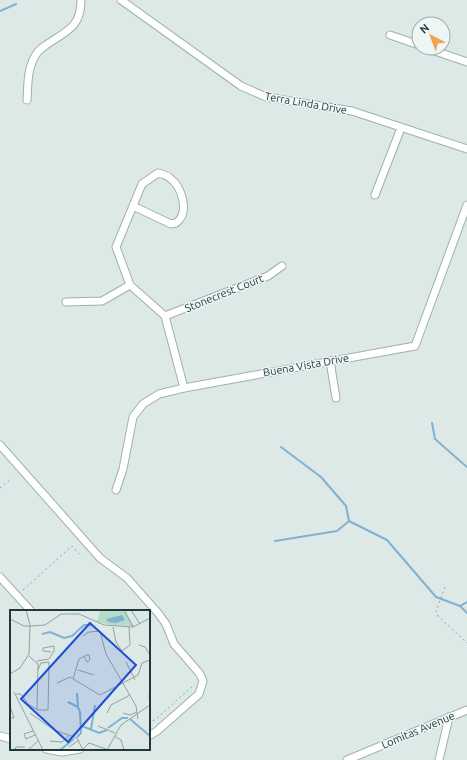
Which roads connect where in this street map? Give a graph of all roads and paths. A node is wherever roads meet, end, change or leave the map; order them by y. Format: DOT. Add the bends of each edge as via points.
graph roads {
  1 [pos="81,0"];
  2 [pos="122,0"];
  3 [pos="390,35"];
  4 [pos="411,42"];
  5 [pos="449,56"];
  6 [pos="467,62"];
  7 [pos="27,100"];
  8 [pos="401,128"];
  9 [pos="467,149"];
  10 [pos="375,195"];
  11 [pos="467,205"];
  12 [pos="133,206"];
  13 [pos="282,266"];
  14 [pos="130,285"];
  15 [pos="66,302"];
  16 [pos="165,316"];
  17 [pos="330,361"];
  18 [pos="184,388"];
  19 [pos="336,398"];
  20 [pos="0,445"];
  21 [pos="11,479"];
  22 [pos="0,488"];
  23 [pos="116,490"];
  24 [pos="81,556"];
  25 [pos="0,577"];
  26 [pos="445,587"];
  27 [pos="21,592"];
  28 [pos="29,610"];
  29 [pos="467,643"];
  30 [pos="192,685"];
  31 [pos="467,710"];
  32 [pos="449,717"];
  33 [pos="150,721"];
  34 [pos="150,735"];
  35 [pos="0,736"];
  36 [pos="10,739"];
  37 [pos="51,750"];
  38 [pos="74,750"];
  39 [pos="347,760"];
  40 [pos="439,760"];
  1 -- 7 [label="street" via="79,18 71,29 38,51 31,63"];
  2 -- 8 [label="street, Terra Linda Drive" via="242,86 266,97 352,111"];
  3 -- 4 [label="street"];
  5 -- 6 [label="street"];
  8 -- 9 [label="street, Terra Linda Drive"];
  8 -- 10 [label="street"];
  11 -- 17 [label="street, Buena Vista Drive" via="415,346"];
  12 -- 12 [label="street" via="142,184 158,173 176,184 184,212 176,224 171,224"];
  12 -- 14 [label="street" via="116,248"];
  13 -- 16 [label="street, Stonecrest Court" via="268,276"];
  14 -- 15 [label="street" via="102,301"];
  14 -- 16 [label="street"];
  16 -- 18 [label="street"];
  17 -- 18 [label="street, Buena Vista Drive"];
  17 -- 19 [label="street"];
  18 -- 23 [label="street, Buena Vista Drive" via="159,394 144,404 133,417 123,469"];
  20 -- 34 [label="street" via="100,558 127,578 166,624 174,644 200,674 203,681 198,694"];
  21 -- 22 [label="path"];
  24 -- 27 [label="path" via="72,546"];
  25 -- 28 [label="street"];
  26 -- 29 [label="path" via="436,611 438,616"];
  30 -- 33 [label="path" via="156,719"];
  31 -- 32 [label="street, Lomitas Avenue"];
  32 -- 39 [label="street, Lomitas Avenue"];
  32 -- 40 [label="street"];
  35 -- 36 [label="street"];
  37 -- 38 [label="street"];
}
